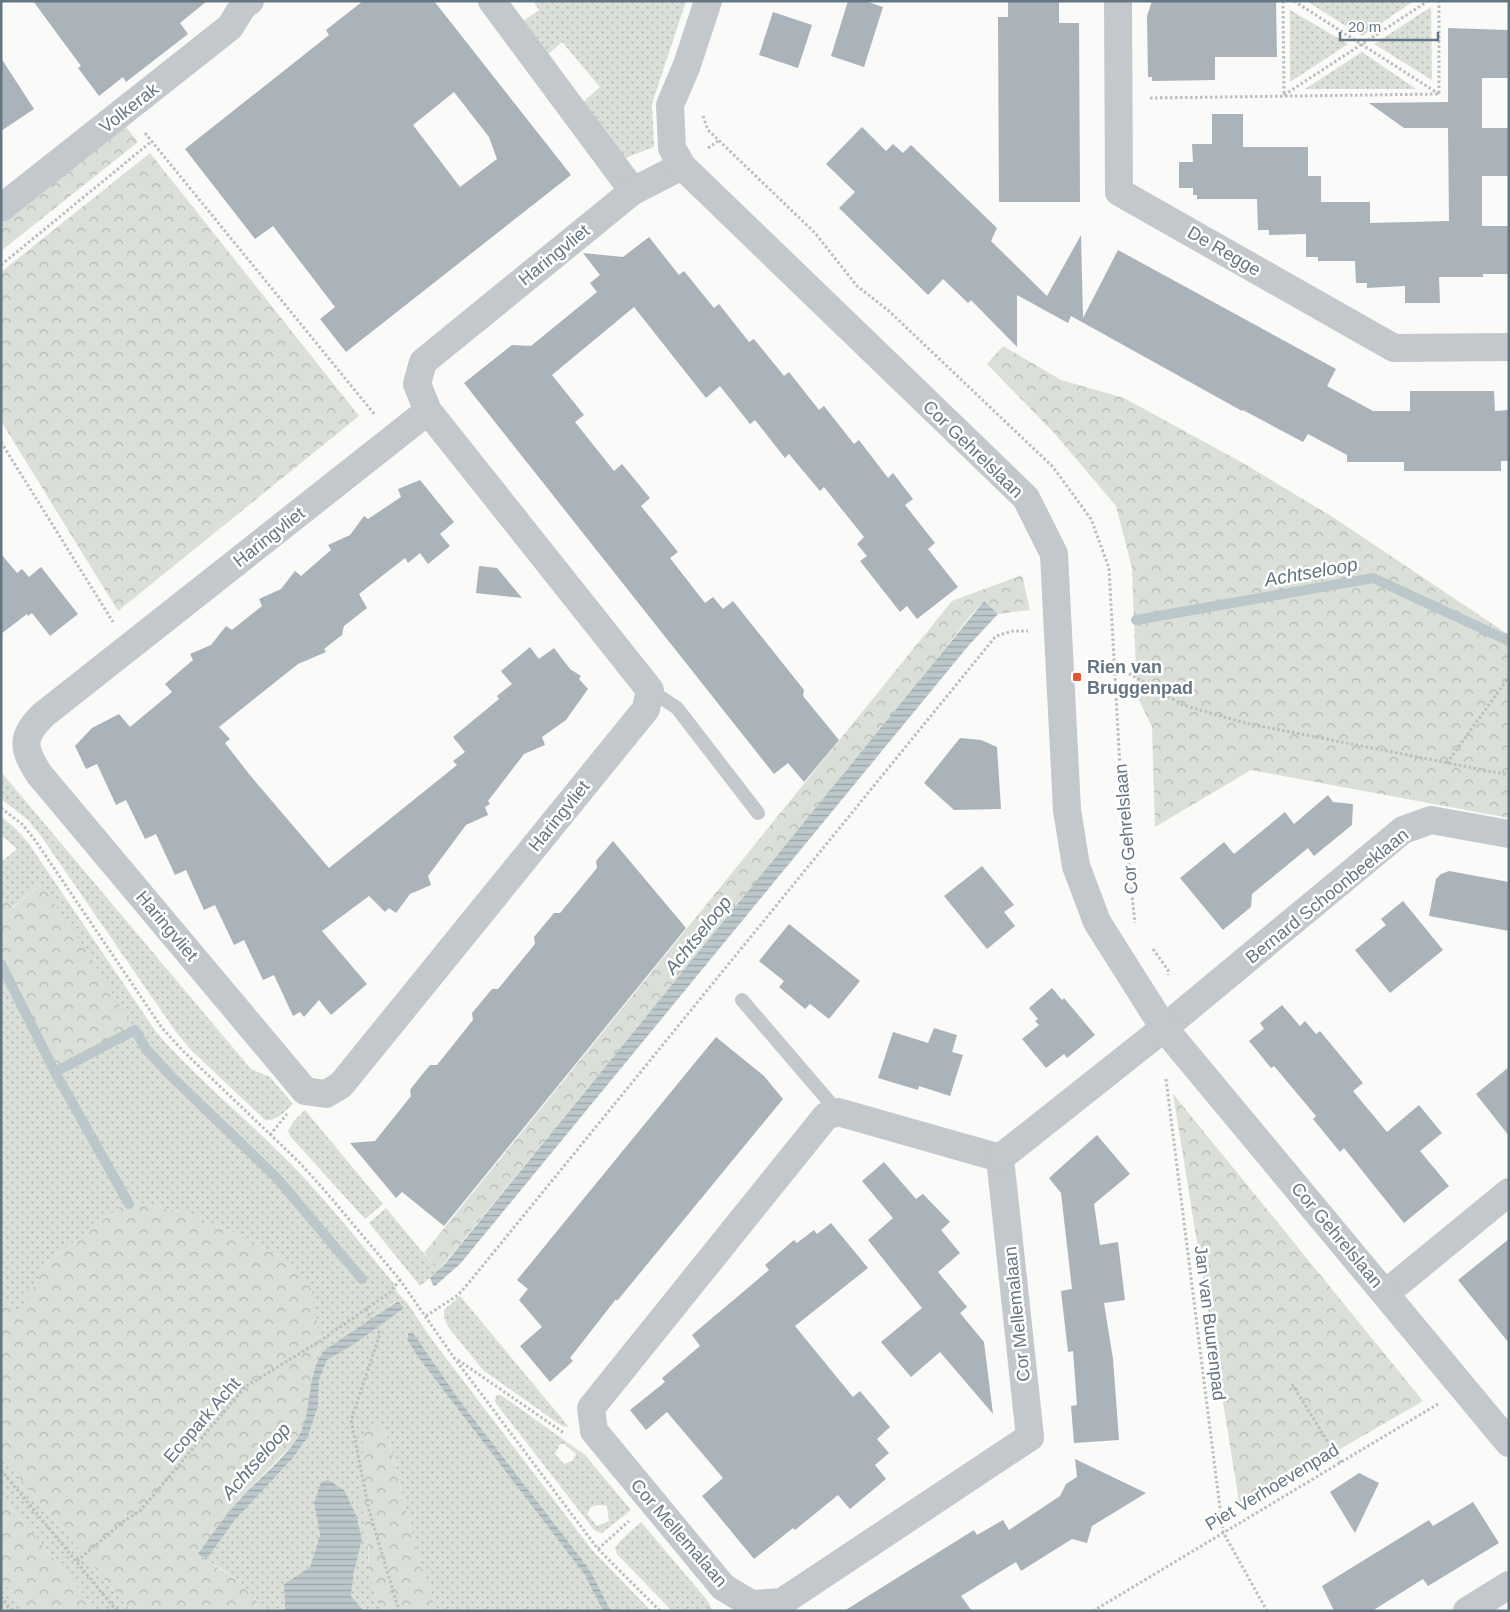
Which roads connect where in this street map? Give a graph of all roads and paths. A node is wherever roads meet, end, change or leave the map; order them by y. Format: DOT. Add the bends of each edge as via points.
graph roads {
  1 [pos="492,1"];
  2 [pos="708,1"];
  3 [pos="1118,1"];
  4 [pos="1283,1"];
  5 [pos="1294,1"];
  6 [pos="1428,1"];
  7 [pos="1438,1"];
  8 [pos="244,3"];
  9 [pos="1361,44"];
  10 [pos="1439,94"];
  11 [pos="1284,95"];
  12 [pos="1119,99"];
  13 [pos="126,110"];
  14 [pos="702,112"];
  15 [pos="152,141"];
  16 [pos="682,166"];
  17 [pos="633,191"];
  18 [pos="1,208"];
  19 [pos="1,265"];
  20 [pos="1509,347"];
  21 [pos="428,412"];
  22 [pos="394,439"];
  23 [pos="1,442"];
  24 [pos="1058,631"];
  25 [pos="130,648"];
  26 [pos="1115,666"];
  27 [pos="1509,677"];
  28 [pos="650,690"];
  29 [pos="1447,763"];
  30 [pos="1509,775"];
  31 [pos="1,808"];
  32 [pos="758,813"];
  33 [pos="1509,834"];
  34 [pos="1141,931"];
  35 [pos="1152,947"];
  36 [pos="1168,980"];
  37 [pos="742,1000"];
  38 [pos="1164,1028"];
  39 [pos="1166,1077"];
  40 [pos="838,1112"];
  41 [pos="1000,1158"];
  42 [pos="1509,1192"];
  43 [pos="400,1280"];
  44 [pos="1386,1293"];
  45 [pos="367,1310"];
  46 [pos="426,1316"];
  47 [pos="455,1359"];
  48 [pos="1292,1384"];
  49 [pos="1465,1388"];
  50 [pos="594,1431"];
  51 [pos="1509,1443"];
  52 [pos="1341,1462"];
  53 [pos="1,1470"];
  54 [pos="651,1501"];
  55 [pos="1223,1532"];
  56 [pos="598,1549"];
  57 [pos="77,1562"];
  58 [pos="1509,1585"];
  59 [pos="1,1597"];
  60 [pos="13,1611"];
  61 [pos="117,1611"];
  62 [pos="399,1611"];
  63 [pos="660,1611"];
  64 [pos="1093,1611"];
  65 [pos="1267,1611"];
  66 [pos="1467,1611"];
  1 -- 17 [label="street"];
  2 -- 16 [label="street, Cor Gehrelslaan" via="670,105 672,148"];
  3 -- 12 [label="street, De Regge"];
  4 -- 11 [label="path"];
  5 -- 9 [label="path"];
  6 -- 9 [label="path"];
  7 -- 10 [label="path"];
  8 -- 13 [label="street, Volkerak" via="230,26"];
  9 -- 10 [label="path"];
  9 -- 11 [label="path"];
  10 -- 11 [label="path"];
  11 -- 12 [label="path"];
  12 -- 20 [label="street, De Regge" via="1119,192 1394,348"];
  13 -- 15 [label="path"];
  13 -- 18 [label="street, Volkerak"];
  14 -- 26 [label="path, Cor Gehrelslaan" via="708,130 815,233 857,286 890,311 1053,467 1091,519 1109,568"];
  15 -- 19 [label="path"];
  15 -- 22 [label="path"];
  16 -- 17 [label="street, Haringvliet"];
  16 -- 24 [label="street, Cor Gehrelslaan" via="1026,498 1054,554"];
  17 -- 21 [label="street, Haringvliet" via="423,362 417,384"];
  21 -- 22 [label="street, Haringvliet"];
  21 -- 28 [label="street, Haringvliet"];
  22 -- 25 [label="street, Haringvliet"];
  23 -- 25 [label="path"];
  24 -- 38 [label="street, Cor Gehrelslaan" via="1067,810 1076,866 1097,922"];
  24 -- 46 [label="path" via="1013,631 996,636 467,1285 458,1295"];
  25 -- 28 [label="street, Haringvliet" via="34,724 26,736 28,755 44,780 305,1091 326,1094 341,1085 646,710"];
  26 -- 29 [label="path" via="1183,705 1245,723"];
  26 -- 34 [label="path, Cor Gehrelslaan" via="1122,804 1135,924"];
  27 -- 29 [label="path"];
  28 -- 32 [label="lane, Haringvliet" via="677,708"];
  29 -- 30 [label="path"];
  31 -- 43 [label="path" via="22,824 35,840 162,1028 195,1064 299,1162"];
  33 -- 38 [label="street, Bernard Schoonbeeklaan" via="1431,820 1403,830"];
  35 -- 36 [label="path" via="1168,970"];
  37 -- 40 [label="lane"];
  38 -- 41 [label="street"];
  38 -- 44 [label="street, Cor Gehrelslaan"];
  39 -- 55 [label="path, Jan van Buurenpad"];
  40 -- 41 [label="street"];
  40 -- 50 [label="street" via="826,1116 591,1408"];
  41 -- 54 [label="street, Cor Mellemalaan" via="1030,1437 782,1602 751,1604 723,1587"];
  42 -- 44 [label="street"];
  43 -- 45 [label="path, Ecopark Acht"];
  43 -- 46 [label="path"];
  44 -- 49 [label="street, Cor Gehrelslaan"];
  45 -- 57 [label="path, Ecopark Acht" via="245,1387 140,1512 124,1521"];
  45 -- 62 [label="path" via="380,1334 351,1420 369,1510"];
  46 -- 47 [label="path"];
  47 -- 50 [label="path" via="560,1430 572,1436"];
  47 -- 56 [label="path"];
  48 -- 52 [label="path"];
  49 -- 51 [label="street, Cor Gehrelslaan"];
  49 -- 52 [label="path, Piet Verhoevenpad"];
  50 -- 54 [label="street, Cor Mellemalaan"];
  52 -- 55 [label="path, Piet Verhoevenpad"];
  53 -- 57 [label="path"];
  54 -- 56 [label="path"];
  55 -- 64 [label="path, Piet Verhoevenpad"];
  55 -- 65 [label="path, Jan van Buurenpad"];
  56 -- 63 [label="path"];
  57 -- 61 [label="path"];
  58 -- 66 [label="street"];
  59 -- 60 [label="path"];
}
